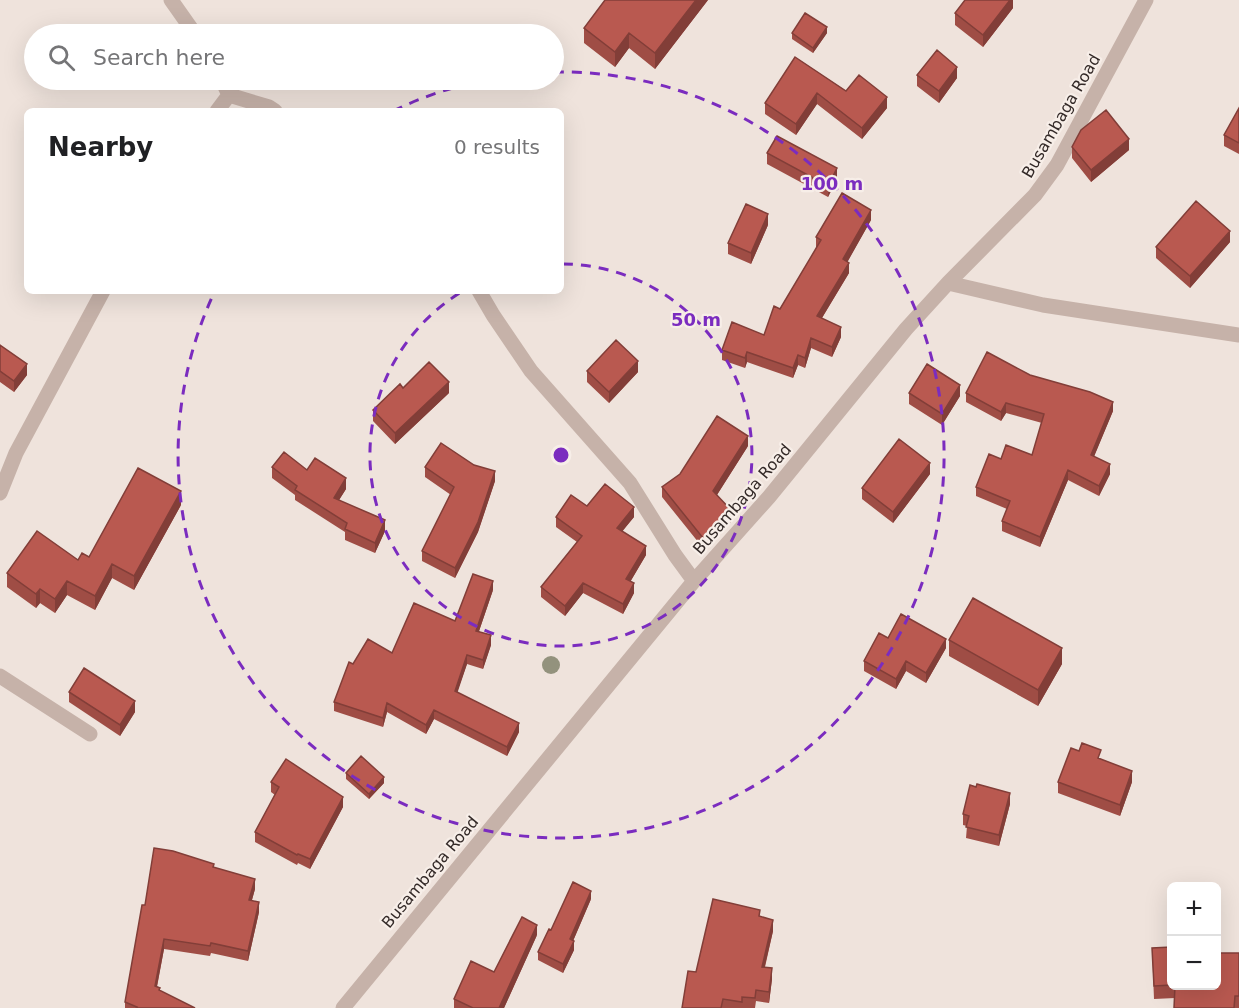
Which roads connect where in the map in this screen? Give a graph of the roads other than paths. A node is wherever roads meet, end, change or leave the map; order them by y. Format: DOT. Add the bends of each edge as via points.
graph roads {
  1 [pos="171,0"];
  2 [pos="1146,0"];
  3 [pos="188,24"];
  4 [pos="227,90"];
  5 [pos="229,95"];
  6 [pos="219,108"];
  7 [pos="270,108"];
  8 [pos="948,283"];
  9 [pos="101,294"];
  10 [pos="482,294"];
  11 [pos="1239,335"];
  12 [pos="0,493"];
  13 [pos="694,580"];
  14 [pos="0,676"];
  15 [pos="90,734"];
  16 [pos="349,1005"];
  1 -- 3 [label="street"];
  2 -- 8 [label="street, Busambaga Road" via="1057,165 1035,195"];
  4 -- 5 [label="street"];
  5 -- 6 [label="street"];
  5 -- 7 [label="street"];
  8 -- 11 [label="street" via="1042,305"];
  8 -- 13 [label="street, Busambaga Road" via="770,497"];
  9 -- 12 [label="street" via="16,453"];
  10 -- 13 [label="street" via="531,371 630,483"];
  13 -- 16 [label="street, Busambaga Road"];
  14 -- 15 [label="street"];
}
